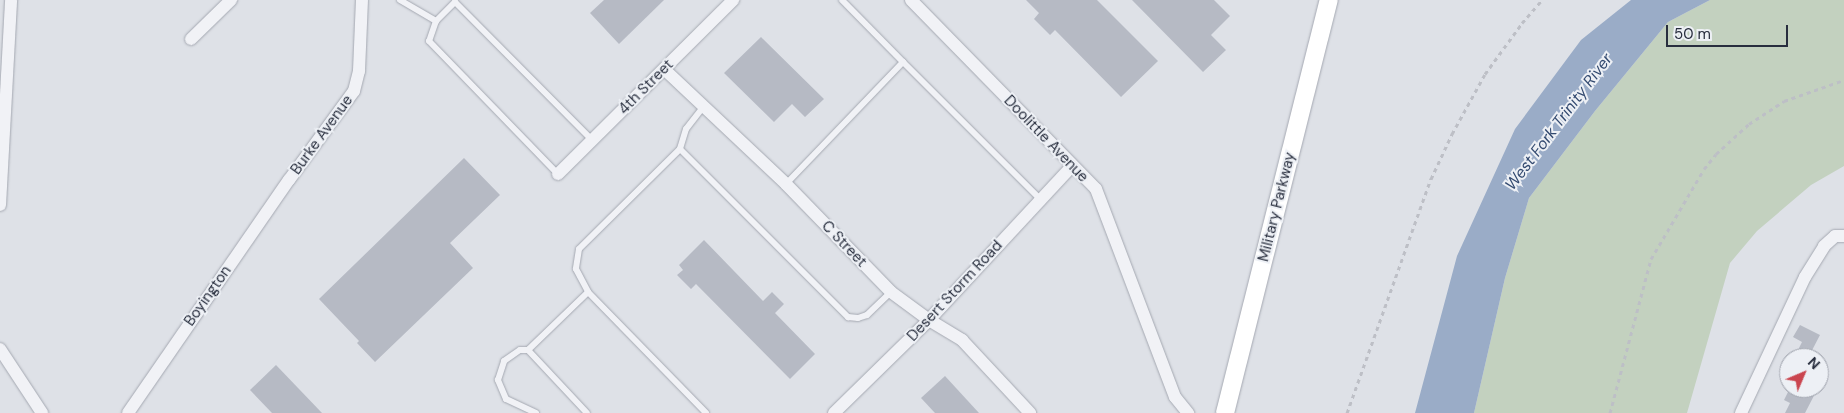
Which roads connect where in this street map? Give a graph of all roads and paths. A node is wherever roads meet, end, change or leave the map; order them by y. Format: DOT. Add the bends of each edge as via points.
graph roads {
  1 [pos="231,0"];
  2 [pos="362,0"];
  3 [pos="400,0"];
  4 [pos="733,0"];
  5 [pos="842,0"];
  6 [pos="911,0"];
  7 [pos="1329,0"];
  8 [pos="1542,0"];
  9 [pos="454,1"];
  10 [pos="11,2"];
  11 [pos="436,21"];
  12 [pos="191,39"];
  13 [pos="903,62"];
  14 [pos="664,69"];
  15 [pos="1844,80"];
  16 [pos="704,106"];
  17 [pos="592,140"];
  18 [pos="680,148"];
  19 [pos="1072,166"];
  20 [pos="558,174"];
  21 [pos="289,180"];
  22 [pos="786,184"];
  23 [pos="1040,199"];
  24 [pos="0,205"];
  25 [pos="1844,236"];
  26 [pos="588,292"];
  27 [pos="891,292"];
  28 [pos="929,320"];
  29 [pos="0,348"];
  30 [pos="528,350"];
  31 [pos="42,413"];
  32 [pos="128,413"];
  33 [pos="536,413"];
  34 [pos="587,413"];
  35 [pos="706,413"];
  36 [pos="834,413"];
  37 [pos="1030,413"];
  38 [pos="1188,413"];
  39 [pos="1225,413"];
  40 [pos="1347,413"];
  41 [pos="1610,413"];
  42 [pos="1741,413"];
  1 -- 12 [label="street"];
  2 -- 21 [label="street, Burke Avenue" via="360,71 354,91"];
  3 -- 11 [label="lane"];
  4 -- 14 [label="street, 4th Street"];
  5 -- 13 [label="lane"];
  6 -- 19 [label="street, Doolittle Avenue"];
  7 -- 39 [label="street, Military Parkway"];
  8 -- 40 [label="path" via="1485,74 1452,134 1432,179"];
  9 -- 11 [label="lane"];
  9 -- 17 [label="lane"];
  10 -- 24 [label="street"];
  11 -- 20 [label="lane" via="429,41"];
  13 -- 22 [label="lane"];
  13 -- 23 [label="lane"];
  14 -- 16 [label="street, C Street"];
  14 -- 17 [label="street, 4th Street"];
  15 -- 41 [label="path" via="1784,102 1748,124 1704,169 1651,259"];
  16 -- 18 [label="lane" via="686,129"];
  16 -- 22 [label="street, C Street"];
  17 -- 20 [label="street, 4th Street"];
  18 -- 26 [label="lane" via="579,250 576,269"];
  18 -- 27 [label="lane" via="848,317 858,318 867,314"];
  19 -- 23 [label="street, Desert Storm Road"];
  19 -- 38 [label="street, Doolittle Avenue" via="1096,189 1175,397"];
  21 -- 32 [label="street, Boyington"];
  22 -- 27 [label="street, C Street"];
  23 -- 28 [label="street, Desert Storm Road"];
  25 -- 42 [label="street" via="1835,236 1805,277"];
  26 -- 30 [label="lane"];
  26 -- 35 [label="lane"];
  27 -- 28 [label="street, C Street"];
  28 -- 36 [label="street, Desert Storm Road"];
  28 -- 37 [label="street, C Street" via="962,340"];
  29 -- 31 [label="street"];
  30 -- 33 [label="lane" via="511,354 504,361 498,380 506,399"];
  30 -- 34 [label="lane"];
}
